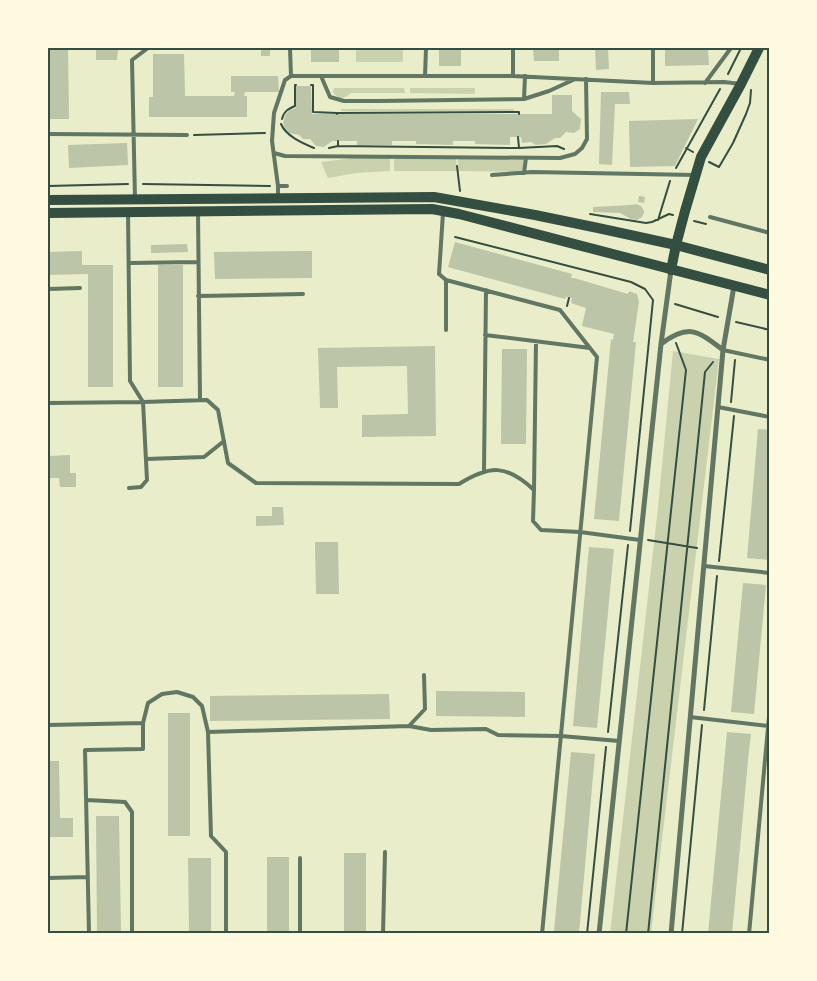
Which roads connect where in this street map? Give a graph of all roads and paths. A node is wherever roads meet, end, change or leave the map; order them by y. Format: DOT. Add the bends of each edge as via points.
graph roads {
  1 [pos="148,48"];
  2 [pos="290,48"];
  3 [pos="426,48"];
  4 [pos="512,48"];
  5 [pos="653,48"];
  6 [pos="731,48"];
  7 [pos="741,48"];
  8 [pos="759,48"];
  9 [pos="291,76"];
  10 [pos="321,76"];
  11 [pos="425,76"];
  12 [pos="513,76"];
  13 [pos="525,76"];
  14 [pos="575,79"];
  15 [pos="586,79"];
  16 [pos="705,82"];
  17 [pos="724,82"];
  18 [pos="653,83"];
  19 [pos="741,84"];
  20 [pos="751,90"];
  21 [pos="524,99"];
  22 [pos="519,114"];
  23 [pos="272,133"];
  24 [pos="48,134"];
  25 [pos="134,134"];
  26 [pos="187,135"];
  27 [pos="518,137"];
  28 [pos="338,141"];
  29 [pos="338,146"];
  30 [pos="456,147"];
  31 [pos="318,148"];
  32 [pos="686,148"];
  33 [pos="324,149"];
  34 [pos="274,152"];
  35 [pos="457,158"];
  36 [pos="526,158"];
  37 [pos="701,158"];
  38 [pos="674,170"];
  39 [pos="524,173"];
  40 [pos="492,174"];
  41 [pos="695,175"];
  42 [pos="135,184"];
  43 [pos="48,186"];
  44 [pos="278,186"];
  45 [pos="287,186"];
  46 [pos="460,193"];
  47 [pos="278,198"];
  48 [pos="135,199"];
  49 [pos="48,200"];
  50 [pos="444,210"];
  51 [pos="128,212"];
  52 [pos="198,212"];
  53 [pos="48,213"];
  54 [pos="669,214"];
  55 [pos="710,217"];
  56 [pos="646,223"];
  57 [pos="770,232"];
  58 [pos="456,237"];
  59 [pos="676,246"];
  60 [pos="198,262"];
  61 [pos="129,264"];
  62 [pos="671,270"];
  63 [pos="770,270"];
  64 [pos="446,280"];
  65 [pos="734,286"];
  66 [pos="48,288"];
  67 [pos="80,288"];
  68 [pos="486,290"];
  69 [pos="303,294"];
  70 [pos="198,296"];
  71 [pos="770,296"];
  72 [pos="674,304"];
  73 [pos="718,317"];
  74 [pos="735,321"];
  75 [pos="446,330"];
  76 [pos="770,330"];
  77 [pos="485,335"];
  78 [pos="673,335"];
  79 [pos="536,341"];
  80 [pos="661,344"];
  81 [pos="590,348"];
  82 [pos="723,350"];
  83 [pos="736,353"];
  84 [pos="770,360"];
  85 [pos="200,400"];
  86 [pos="143,402"];
  87 [pos="48,403"];
  88 [pos="718,407"];
  89 [pos="734,410"];
  90 [pos="770,418"];
  91 [pos="224,441"];
  92 [pos="146,459"];
  93 [pos="484,471"];
  94 [pos="129,488"];
  95 [pos="534,490"];
  96 [pos="580,532"];
  97 [pos="629,538"];
  98 [pos="640,540"];
  99 [pos="667,543"];
  100 [pos="687,547"];
  101 [pos="705,550"];
  102 [pos="704,566"];
  103 [pos="718,568"];
  104 [pos="770,573"];
  105 [pos="424,675"];
  106 [pos="770,706"];
  107 [pos="690,718"];
  108 [pos="703,719"];
  109 [pos="143,723"];
  110 [pos="48,725"];
  111 [pos="409,726"];
  112 [pos="768,726"];
  113 [pos="208,732"];
  114 [pos="560,736"];
  115 [pos="607,739"];
  116 [pos="619,741"];
  117 [pos="87,800"];
  118 [pos="385,852"];
  119 [pos="300,858"];
  120 [pos="48,878"];
  121 [pos="88,878"];
  122 [pos="89,934"];
  123 [pos="132,934"];
  124 [pos="226,934"];
  125 [pos="300,934"];
  126 [pos="383,934"];
  127 [pos="542,934"];
  128 [pos="586,934"];
  129 [pos="599,934"];
  130 [pos="626,934"];
  131 [pos="648,934"];
  132 [pos="671,934"];
  133 [pos="682,934"];
  134 [pos="749,934"];
  1 -- 25 [label="lane" via="132,60"];
  2 -- 9 [label="lane"];
  3 -- 11 [label="lane"];
  4 -- 12 [label="lane"];
  5 -- 18 [label="lane"];
  6 -- 16 [label="lane"];
  7 -- 17 [label="path"];
  8 -- 19 [label="main road"];
  9 -- 10 [label="lane"];
  9 -- 23 [label="lane" via="285,80 274,113"];
  10 -- 11 [label="lane"];
  10 -- 21 [label="lane" via="330,97 344,101"];
  11 -- 12 [label="lane"];
  12 -- 13 [label="lane"];
  13 -- 14 [label="lane"];
  13 -- 21 [label="lane"];
  14 -- 15 [label="lane"];
  14 -- 21 [label="lane"];
  15 -- 18 [label="lane"];
  15 -- 36 [label="lane" via="587,139 582,148 575,154 560,158"];
  16 -- 17 [label="lane"];
  16 -- 18 [label="lane"];
  17 -- 19 [label="lane"];
  17 -- 32 [label="path"];
  19 -- 37 [label="main road"];
  20 -- 37 [label="path" via="746,114 719,167"];
  22 -- 31 [label="path" via="313,112 312,85 295,85 295,106 288,109 281,123 290,136"];
  23 -- 26 [label="path"];
  23 -- 34 [label="lane"];
  24 -- 25 [label="lane"];
  25 -- 26 [label="lane"];
  25 -- 42 [label="lane"];
  27 -- 30 [label="path" via="519,148"];
  28 -- 29 [label="path"];
  29 -- 30 [label="path"];
  29 -- 33 [label="path"];
  30 -- 35 [label="path"];
  32 -- 37 [label="path"];
  32 -- 38 [label="path"];
  34 -- 35 [label="lane" via="285,156"];
  34 -- 44 [label="lane"];
  35 -- 36 [label="lane"];
  35 -- 46 [label="path"];
  36 -- 39 [label="lane"];
  37 -- 41 [label="main road"];
  39 -- 40 [label="lane"];
  39 -- 41 [label="lane"];
  41 -- 59 [label="main road"];
  42 -- 43 [label="path"];
  42 -- 44 [label="path"];
  42 -- 48 [label="lane"];
  44 -- 45 [label="lane"];
  44 -- 47 [label="lane"];
  47 -- 48 [label="main road"];
  47 -- 59 [label="main road" via="434,197"];
  48 -- 49 [label="main road"];
  50 -- 52 [label="main road"];
  50 -- 62 [label="main road"];
  50 -- 64 [label="lane" via="440,274"];
  51 -- 52 [label="main road"];
  51 -- 53 [label="main road"];
  51 -- 61 [label="lane"];
  52 -- 60 [label="lane"];
  54 -- 56 [label="path"];
  55 -- 57 [label="lane"];
  58 -- 97 [label="path" via="631,282 645,289 653,300"];
  59 -- 62 [label="main road"];
  59 -- 63 [label="main road"];
  60 -- 61 [label="lane"];
  60 -- 70 [label="lane"];
  61 -- 86 [label="lane" via="130,381"];
  62 -- 65 [label="main road"];
  62 -- 80 [label="street"];
  64 -- 68 [label="lane"];
  64 -- 75 [label="lane"];
  65 -- 71 [label="main road"];
  65 -- 82 [label="street"];
  66 -- 67 [label="lane"];
  68 -- 77 [label="lane"];
  68 -- 81 [label="lane" via="560,310"];
  69 -- 70 [label="lane"];
  70 -- 85 [label="lane"];
  72 -- 73 [label="path"];
  74 -- 76 [label="path"];
  77 -- 79 [label="lane"];
  77 -- 93 [label="lane"];
  78 -- 80 [label="street"];
  78 -- 82 [label="street" via="684,331 704,335"];
  78 -- 99 [label="path" via="686,370"];
  79 -- 81 [label="lane"];
  79 -- 95 [label="lane"];
  80 -- 98 [label="street"];
  81 -- 96 [label="lane" via="597,357"];
  82 -- 83 [label="lane"];
  82 -- 88 [label="street"];
  82 -- 100 [label="path" via="705,372"];
  83 -- 84 [label="lane"];
  83 -- 89 [label="path" via="730,401"];
  85 -- 86 [label="lane"];
  85 -- 91 [label="lane" via="207,400 218,410"];
  86 -- 87 [label="lane"];
  86 -- 92 [label="lane"];
  88 -- 89 [label="lane"];
  88 -- 101 [label="street"];
  89 -- 90 [label="lane"];
  89 -- 103 [label="path"];
  91 -- 92 [label="lane" via="204,457"];
  91 -- 93 [label="lane" via="228,463 256,483 459,484"];
  92 -- 94 [label="lane" via="147,480 142,487"];
  93 -- 95 [label="lane" via="512,474"];
  95 -- 96 [label="lane" via="533,521 541,530"];
  96 -- 97 [label="lane"];
  96 -- 114 [label="lane"];
  97 -- 98 [label="lane"];
  97 -- 115 [label="path"];
  98 -- 99 [label="path"];
  98 -- 116 [label="street"];
  99 -- 100 [label="path"];
  99 -- 130 [label="path"];
  100 -- 101 [label="path"];
  100 -- 131 [label="path"];
  101 -- 102 [label="street"];
  102 -- 103 [label="lane"];
  102 -- 107 [label="street"];
  103 -- 104 [label="lane"];
  103 -- 108 [label="path"];
  105 -- 111 [label="lane" via="425,709"];
  106 -- 112 [label="lane"];
  107 -- 108 [label="lane"];
  107 -- 132 [label="street"];
  108 -- 112 [label="lane"];
  108 -- 133 [label="path"];
  109 -- 110 [label="lane"];
  109 -- 113 [label="lane" via="148,703 162,694 177,692 193,696 202,706"];
  109 -- 117 [label="lane" via="143,749 85,750"];
  111 -- 113 [label="lane"];
  111 -- 114 [label="lane" via="431,730 486,729 498,735"];
  112 -- 134 [label="lane"];
  113 -- 124 [label="lane" via="210,836 226,852"];
  114 -- 115 [label="lane"];
  114 -- 127 [label="lane"];
  115 -- 116 [label="lane"];
  115 -- 128 [label="path"];
  116 -- 129 [label="street"];
  117 -- 121 [label="lane"];
  117 -- 123 [label="lane" via="125,802 132,812"];
  118 -- 126 [label="lane"];
  119 -- 125 [label="lane"];
  120 -- 121 [label="lane"];
  121 -- 122 [label="lane"];
}
